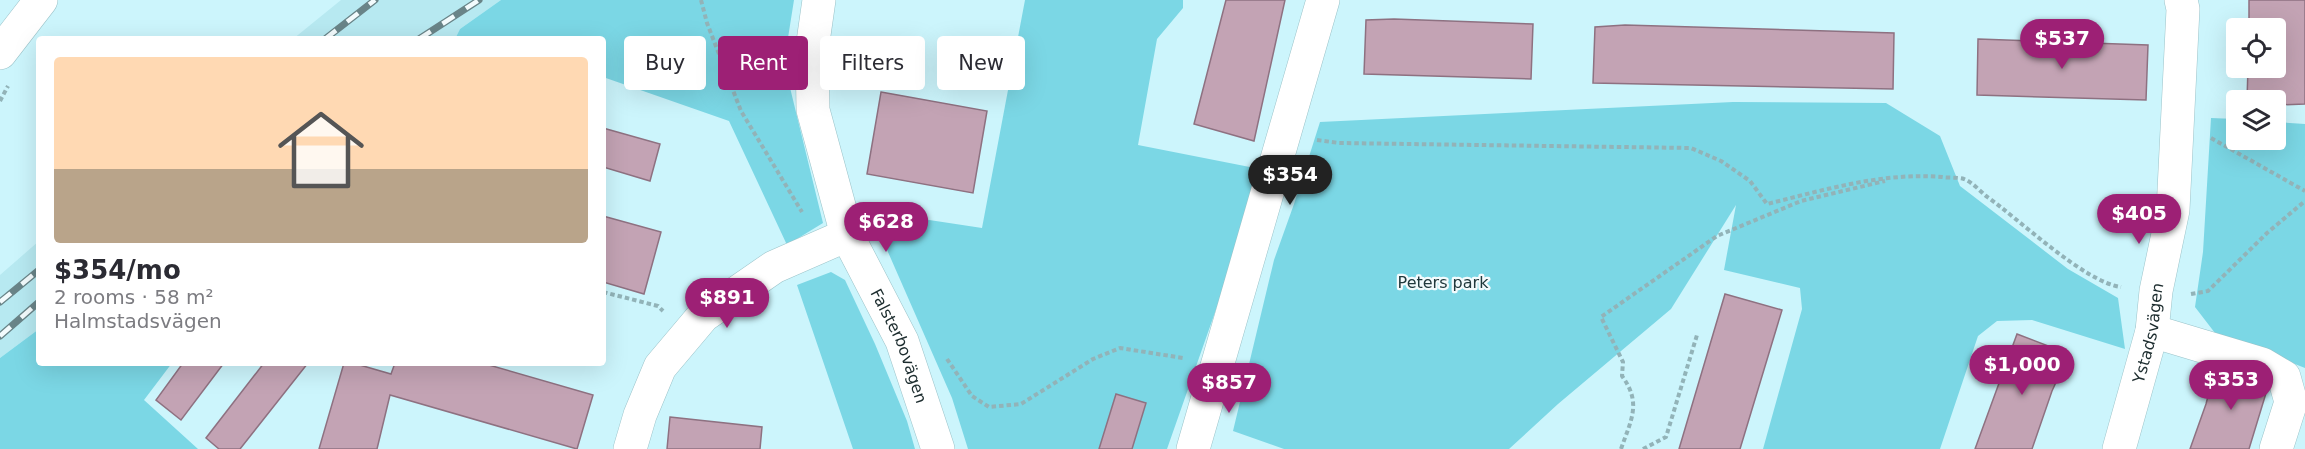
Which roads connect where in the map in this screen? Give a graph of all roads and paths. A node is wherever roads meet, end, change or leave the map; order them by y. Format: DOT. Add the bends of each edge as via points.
graph roads {
  1 [pos="40,0"];
  2 [pos="701,0"];
  3 [pos="819,0"];
  4 [pos="1323,0"];
  5 [pos="2181,0"];
  6 [pos="0,52"];
  7 [pos="2177,122"];
  8 [pos="1284,135"];
  9 [pos="1915,175"];
  10 [pos="2305,191"];
  11 [pos="2305,201"];
  12 [pos="835,240"];
  13 [pos="2156,291"];
  14 [pos="606,293"];
  15 [pos="2152,331"];
  16 [pos="1697,335"];
  17 [pos="685,336"];
  18 [pos="902,341"];
  19 [pos="1191,359"];
  20 [pos="630,449"];
  21 [pos="938,449"];
  22 [pos="1194,449"];
  23 [pos="1621,449"];
  24 [pos="1643,449"];
  25 [pos="2119,449"];
  26 [pos="2276,449"];
  1 -- 6 [label="street"];
  2 -- 12 [label="path" via="741,111"];
  3 -- 12 [label="street, Falsterbovägen" via="812,49 813,110"];
  4 -- 8 [label="street"];
  5 -- 7 [label="street, Ystadsvägen"];
  7 -- 10 [label="path" via="2221,142"];
  7 -- 13 [label="street, Ystadsvägen" via="2173,210"];
  8 -- 9 [label="path" via="1339,143 1691,148 1750,181 1767,204 1840,185"];
  8 -- 22 [label="street"];
  9 -- 13 [label="path" via="1964,179 2089,273 2115,286"];
  9 -- 23 [label="path" via="1801,201 1717,236 1601,316 1623,362 1622,376 1631,389 1634,411"];
  11 -- 13 [label="path" via="2208,291"];
  12 -- 17 [label="street" via="774,267 702,315"];
  12 -- 18 [label="street, Falsterbovägen"];
  13 -- 15 [label="street, Ystadsvägen"];
  14 -- 17 [label="path" via="658,306"];
  15 -- 25 [label="street, Ystadsvägen"];
  15 -- 26 [label="street" via="2262,364 2284,376 2291,402"];
  16 -- 24 [label="path" via="1666,437"];
  17 -- 20 [label="street" via="660,367"];
  18 -- 19 [label="path" via="948,359 972,396 989,407 1021,404 1093,359 1120,348"];
  18 -- 21 [label="street, Falsterbovägen"];
}
